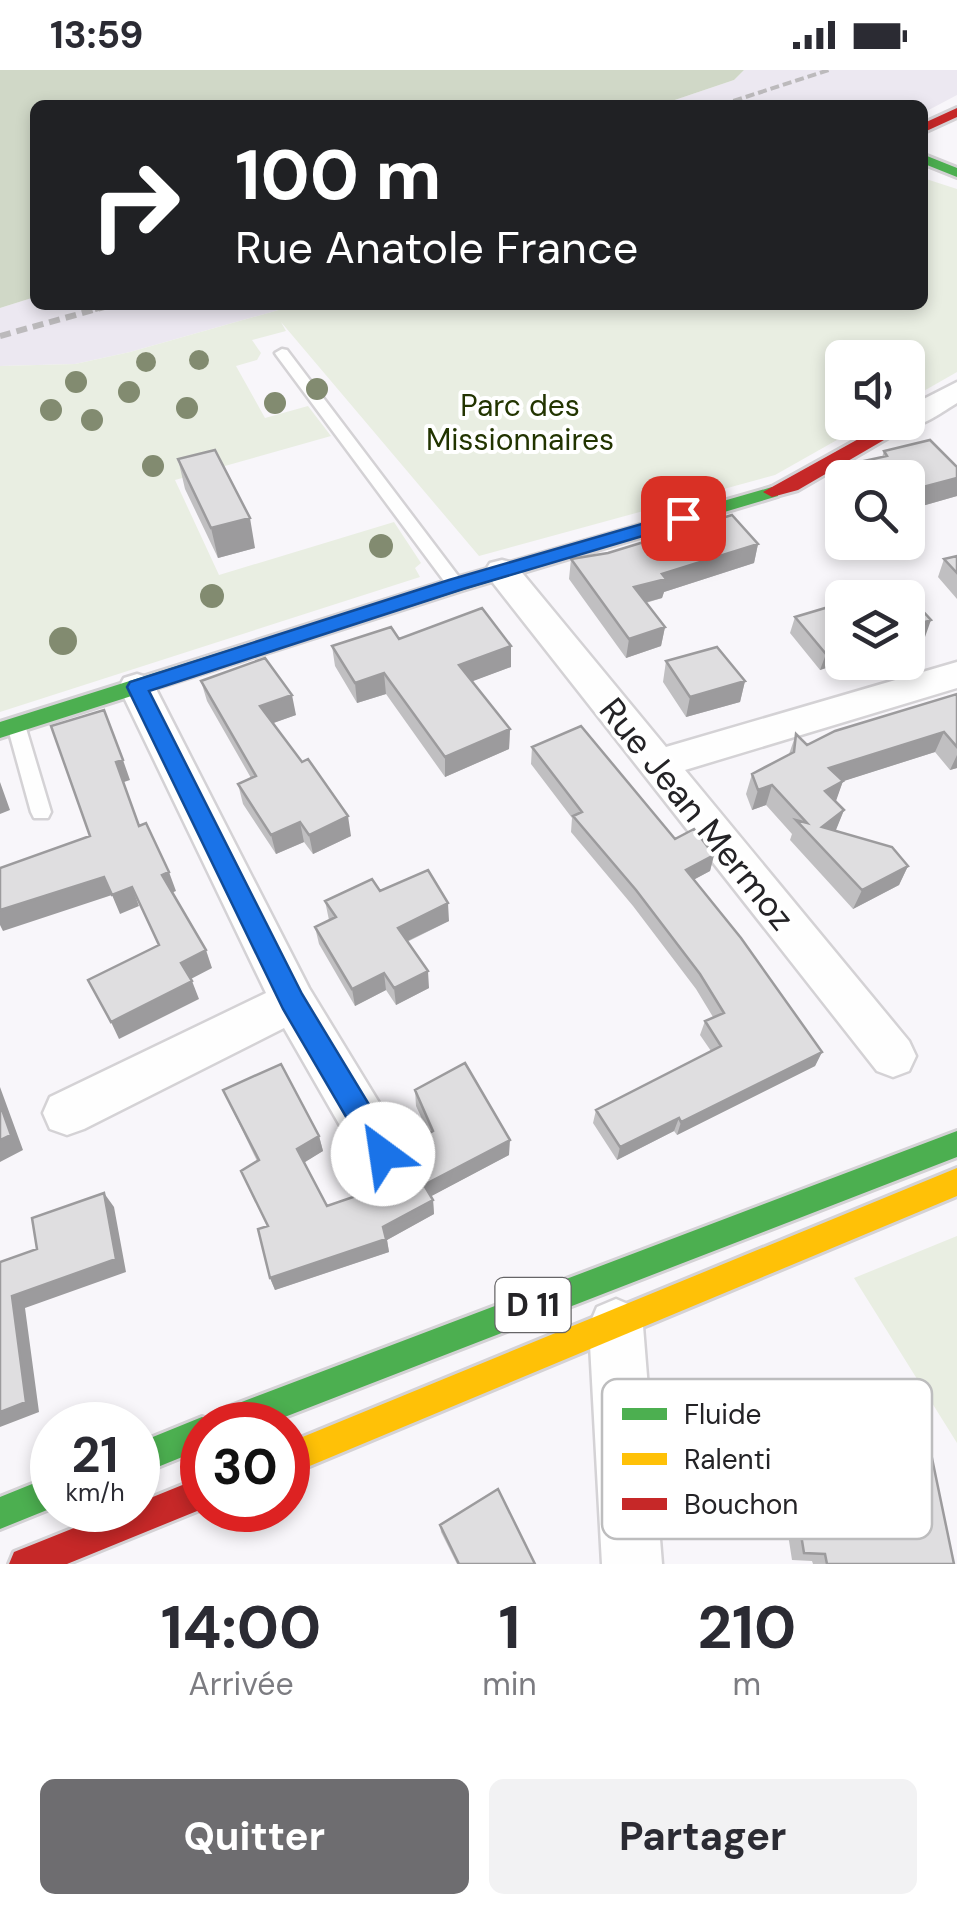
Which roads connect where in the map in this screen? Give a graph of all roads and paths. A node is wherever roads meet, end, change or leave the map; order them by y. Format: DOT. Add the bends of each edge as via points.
graph roads {
  1 [pos="957,112"];
  2 [pos="928,126"];
  3 [pos="928,161"];
  4 [pos="957,173"];
  5 [pos="282,354"];
  6 [pos="957,390"];
  7 [pos="925,409"];
  8 [pos="872,440"];
  9 [pos="502,571"];
  10 [pos="456,584"];
  11 [pos="957,675"];
  12 [pos="137,687"];
  13 [pos="8,727"];
  14 [pos="656,764"];
  15 [pos="42,812"];
  16 [pos="292,1002"];
  17 [pos="892,1056"];
  18 [pos="67,1113"];
  19 [pos="957,1144"];
  20 [pos="383,1154"];
  21 [pos="957,1182"];
  22 [pos="616,1326"];
  23 [pos="620,1379"];
  24 [pos="283,1402"];
  25 [pos="310,1450"];
  26 [pos="30,1501"];
  27 [pos="180,1502"];
  28 [pos="0,1513"];
  29 [pos="26,1564"];
  1 -- 2 [label="street"];
  3 -- 4 [label="street"];
  5 -- 10 [label="lane"];
  6 -- 7 [label="street"];
  8 -- 9 [label="street" via="792,486"];
  9 -- 10 [label="street"];
  9 -- 14 [label="street, Rue Jean Mermoz"];
  10 -- 12 [label="street"];
  11 -- 14 [label="street"];
  12 -- 13 [label="street"];
  12 -- 16 [label="street"];
  13 -- 15 [label="lane"];
  14 -- 17 [label="street, Rue Jean Mermoz"];
  16 -- 18 [label="street"];
  16 -- 20 [label="street"];
  19 -- 24 [label="street, D 11"];
  21 -- 22 [label="street, D 11"];
  22 -- 23 [label="street"];
  22 -- 25 [label="street, D 11"];
  26 -- 28 [label="street"];
  27 -- 29 [label="street"];
}
